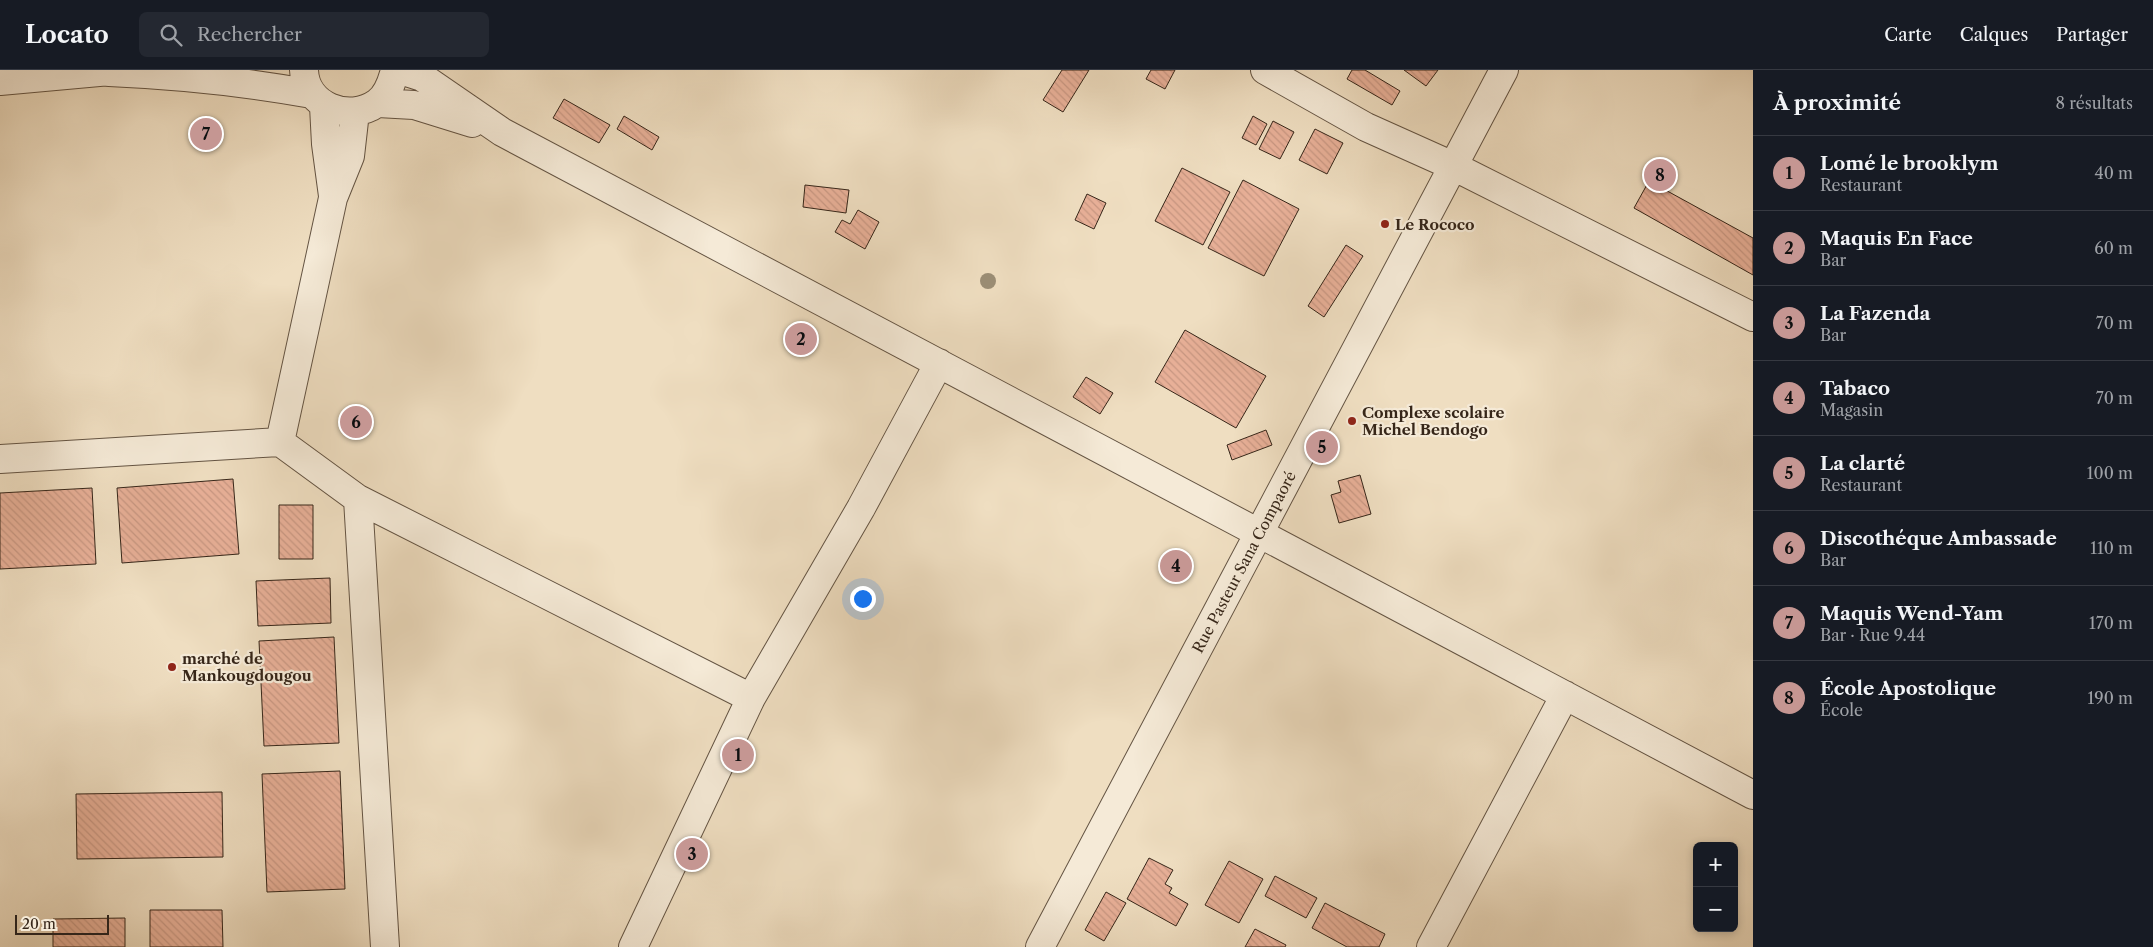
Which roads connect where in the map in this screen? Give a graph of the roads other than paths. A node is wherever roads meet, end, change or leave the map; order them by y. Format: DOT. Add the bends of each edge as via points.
graph roads {
  1 [pos="396,70"];
  2 [pos="400,70"];
  3 [pos="1265,70"];
  4 [pos="1504,70"];
  5 [pos="116,71"];
  6 [pos="0,81"];
  7 [pos="314,90"];
  8 [pos="367,107"];
  9 [pos="502,132"];
  10 [pos="1453,166"];
  11 [pos="333,198"];
  12 [pos="1753,317"];
  13 [pos="939,363"];
  14 [pos="280,442"];
  15 [pos="0,459"];
  16 [pos="358,499"];
  17 [pos="1259,533"];
  18 [pos="1565,695"];
  19 [pos="751,698"];
  20 [pos="1753,796"];
  21 [pos="385,947"];
  22 [pos="634,947"];
  23 [pos="1040,947"];
  24 [pos="1431,947"];
  1 -- 8 [label="street" via="391,86"];
  2 -- 9 [label="street" via="422,77"];
  3 -- 10 [label="street" via="1366,127"];
  4 -- 10 [label="street, Rue Pasteur Sana Compaoré"];
  5 -- 6 [label="street"];
  5 -- 7 [label="street"];
  7 -- 8 [label="street" via="346,112"];
  7 -- 11 [label="street"];
  8 -- 9 [label="street" via="414,105"];
  8 -- 11 [label="street"];
  9 -- 13 [label="street"];
  10 -- 12 [label="street"];
  10 -- 17 [label="street, Rue Pasteur Sana Compaoré"];
  11 -- 14 [label="street"];
  13 -- 17 [label="street"];
  13 -- 19 [label="street" via="861,508"];
  14 -- 15 [label="street"];
  14 -- 16 [label="street"];
  16 -- 19 [label="street"];
  16 -- 21 [label="street"];
  17 -- 18 [label="street"];
  17 -- 23 [label="street, Rue Pasteur Sana Compaoré"];
  18 -- 20 [label="street"];
  18 -- 24 [label="street"];
  19 -- 22 [label="street"];
}
